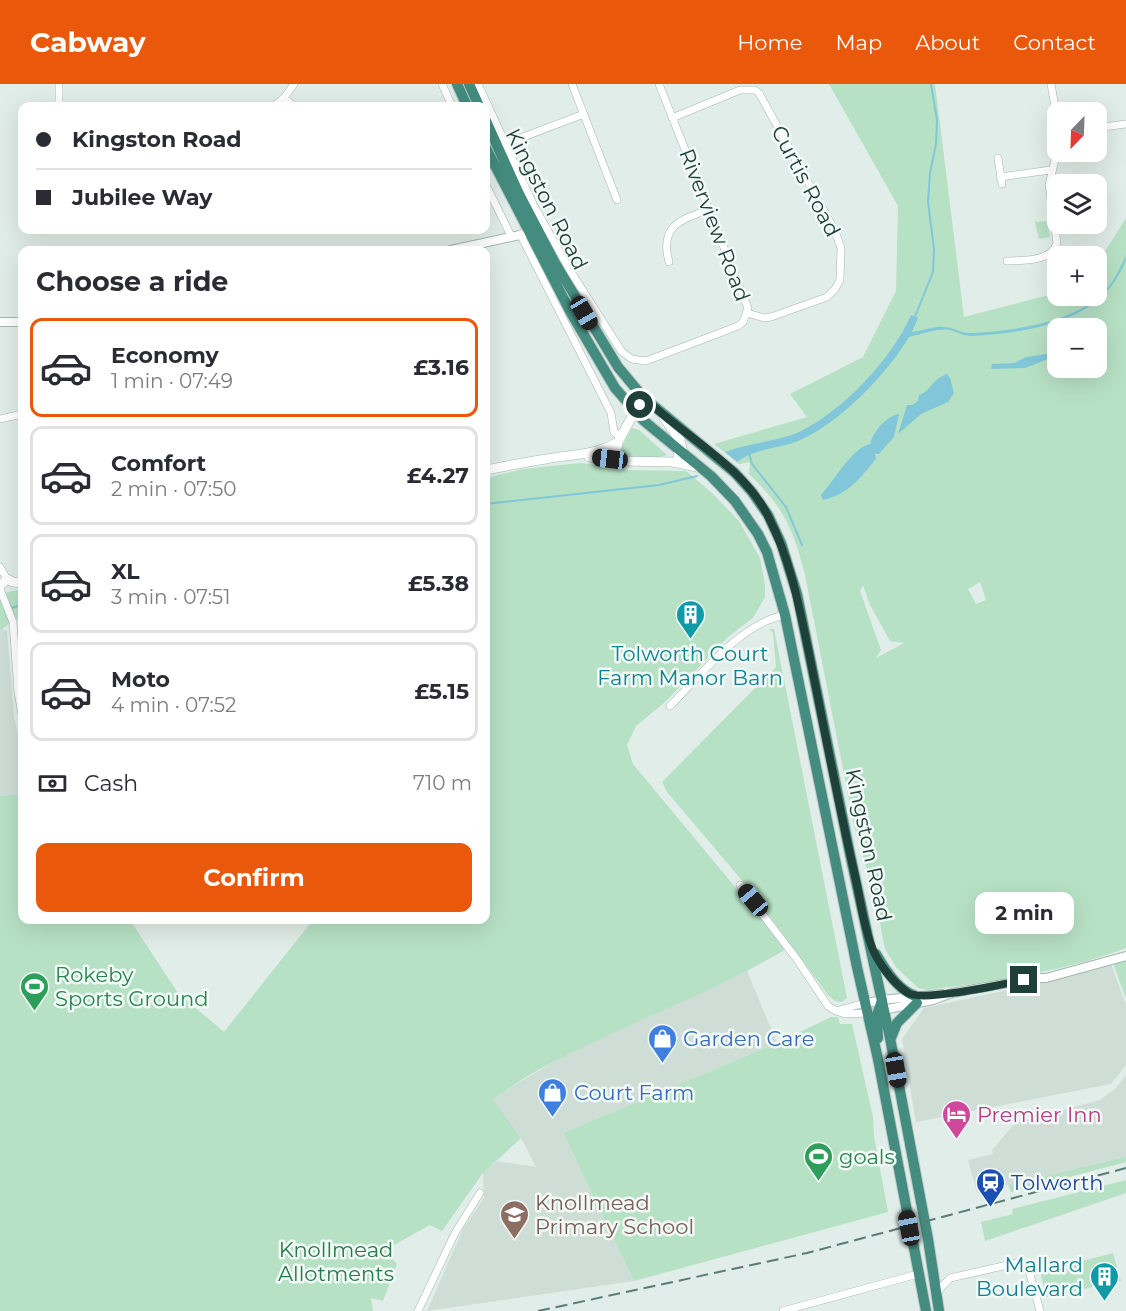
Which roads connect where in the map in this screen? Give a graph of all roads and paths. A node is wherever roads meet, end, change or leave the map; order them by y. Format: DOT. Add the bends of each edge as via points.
graph roads {
  1 [pos="59,84"];
  2 [pos="294,84"];
  3 [pos="442,84"];
  4 [pos="457,84"];
  5 [pos="470,84"];
  6 [pos="478,84"];
  7 [pos="572,84"];
  8 [pos="659,84"];
  9 [pos="1051,84"];
  10 [pos="756,87"];
  11 [pos="284,98"];
  12 [pos="58,102"];
  13 [pos="279,102"];
  14 [pos="289,102"];
  15 [pos="450,102"];
  16 [pos="465,102"];
  17 [pos="477,102"];
  18 [pos="486,102"];
  19 [pos="1054,102"];
  20 [pos="490,111"];
  21 [pos="584,114"];
  22 [pos="672,118"];
  23 [pos="1126,124"];
  24 [pos="1107,127"];
  25 [pos="490,131"];
  26 [pos="505,144"];
  27 [pos="490,158"];
  28 [pos="998,158"];
  29 [pos="1053,162"];
  30 [pos="1051,170"];
  31 [pos="490,191"];
  32 [pos="617,200"];
  33 [pos="710,209"];
  34 [pos="520,234"];
  35 [pos="468,246"];
  36 [pos="669,261"];
  37 [pos="1007,261"];
  38 [pos="747,313"];
  39 [pos="0,322"];
  40 [pos="18,322"];
  41 [pos="632,359"];
  42 [pos="656,409"];
  43 [pos="635,411"];
  44 [pos="18,415"];
  45 [pos="0,419"];
  46 [pos="619,440"];
  47 [pos="681,452"];
  48 [pos="581,456"];
  49 [pos="622,461"];
  50 [pos="665,461"];
  51 [pos="490,469"];
  52 [pos="703,470"];
  53 [pos="0,567"];
  54 [pos="8,579"];
  55 [pos="18,583"];
  56 [pos="0,588"];
  57 [pos="784,615"];
  58 [pos="18,692"];
  59 [pos="670,705"];
  60 [pos="740,885"];
  61 [pos="870,944"];
  62 [pos="1126,956"];
  63 [pos="916,999"];
  64 [pos="875,1008"];
  65 [pos="890,1038"];
  66 [pos="480,1193"];
  67 [pos="918,1274"];
  68 [pos="935,1294"];
  69 [pos="809,1307"];
  70 [pos="418,1311"];
  71 [pos="783,1311"];
  72 [pos="926,1311"];
  73 [pos="939,1311"];
  74 [pos="1040,1311"];
  1 -- 12 [label="street"];
  2 -- 11 [label="street"];
  3 -- 15 [label="street"];
  4 -- 16 [label="highway"];
  5 -- 17 [label="highway"];
  6 -- 18 [label="street, Kingston Road"];
  7 -- 21 [label="street"];
  8 -- 22 [label="street, Riverview Road"];
  9 -- 19 [label="street"];
  10 -- 22 [label="street, Curtis Road"];
  10 -- 38 [label="street, Curtis Road" via="842,248 840,280 827,297 771,317"];
  11 -- 13 [label="street"];
  11 -- 14 [label="street"];
  20 -- 26 [label="street, Kingston Road"];
  21 -- 26 [label="street"];
  21 -- 32 [label="street"];
  22 -- 33 [label="street, Riverview Road"];
  23 -- 24 [label="street"];
  25 -- 42 [label="highway, Kingston Road" via="555,263 594,330 631,384"];
  26 -- 41 [label="street, Kingston Road" via="571,272 614,341"];
  27 -- 34 [label="highway, Kingston Road"];
  28 -- 30 [label="street" via="1001,181"];
  29 -- 30 [label="street"];
  30 -- 37 [label="street" via="1055,248 1045,256"];
  31 -- 34 [label="street"];
  33 -- 36 [label="street" via="673,226 665,246"];
  33 -- 38 [label="street, Riverview Road" via="747,303"];
  34 -- 35 [label="street"];
  34 -- 43 [label="highway, Kingston Road" via="604,373"];
  34 -- 46 [label="street" via="611,413"];
  38 -- 41 [label="street, Riverview Road" via="738,326 646,361"];
  39 -- 40 [label="street"];
  42 -- 43 [label="main road" via="640,405"];
  42 -- 47 [label="main road" via="680,440"];
  42 -- 61 [label="highway, Kingston Road" via="735,473 768,515 782,543"];
  43 -- 46 [label="main road"];
  43 -- 47 [label="highway, Kingston Road"];
  44 -- 45 [label="street"];
  46 -- 48 [label="main road"];
  46 -- 49 [label="main road" via="616,453"];
  47 -- 50 [label="main road"];
  47 -- 52 [label="highway, Kingston Road"];
  48 -- 49 [label="main road"];
  48 -- 51 [label="main road"];
  49 -- 50 [label="main road"];
  50 -- 52 [label="main road"];
  52 -- 57 [label="highway, Kingston Road" via="744,512 763,543"];
  53 -- 54 [label="street"];
  54 -- 55 [label="main road"];
  54 -- 56 [label="main road"];
  56 -- 58 [label="street" via="13,622"];
  57 -- 59 [label="street" via="742,634"];
  57 -- 64 [label="highway, Kingston Road"];
  60 -- 64 [label="street" via="766,915 825,1002 836,1011"];
  61 -- 63 [label="highway" via="889,974"];
  61 -- 64 [label="highway, Kingston Road"];
  62 -- 63 [label="street" via="1061,973"];
  63 -- 64 [label="street"];
  63 -- 65 [label="highway"];
  64 -- 65 [label="highway, Kingston Road"];
  64 -- 67 [label="highway" via="878,1059"];
  65 -- 68 [label="highway, Kingston Road"];
  66 -- 70 [label="street" via="455,1233"];
  67 -- 69 [label="street"];
  67 -- 72 [label="highway"];
  68 -- 73 [label="highway, Kingston Road"];
  68 -- 74 [label="street" via="950,1278 1021,1262 1028,1267"];
  69 -- 71 [label="street"];
}
